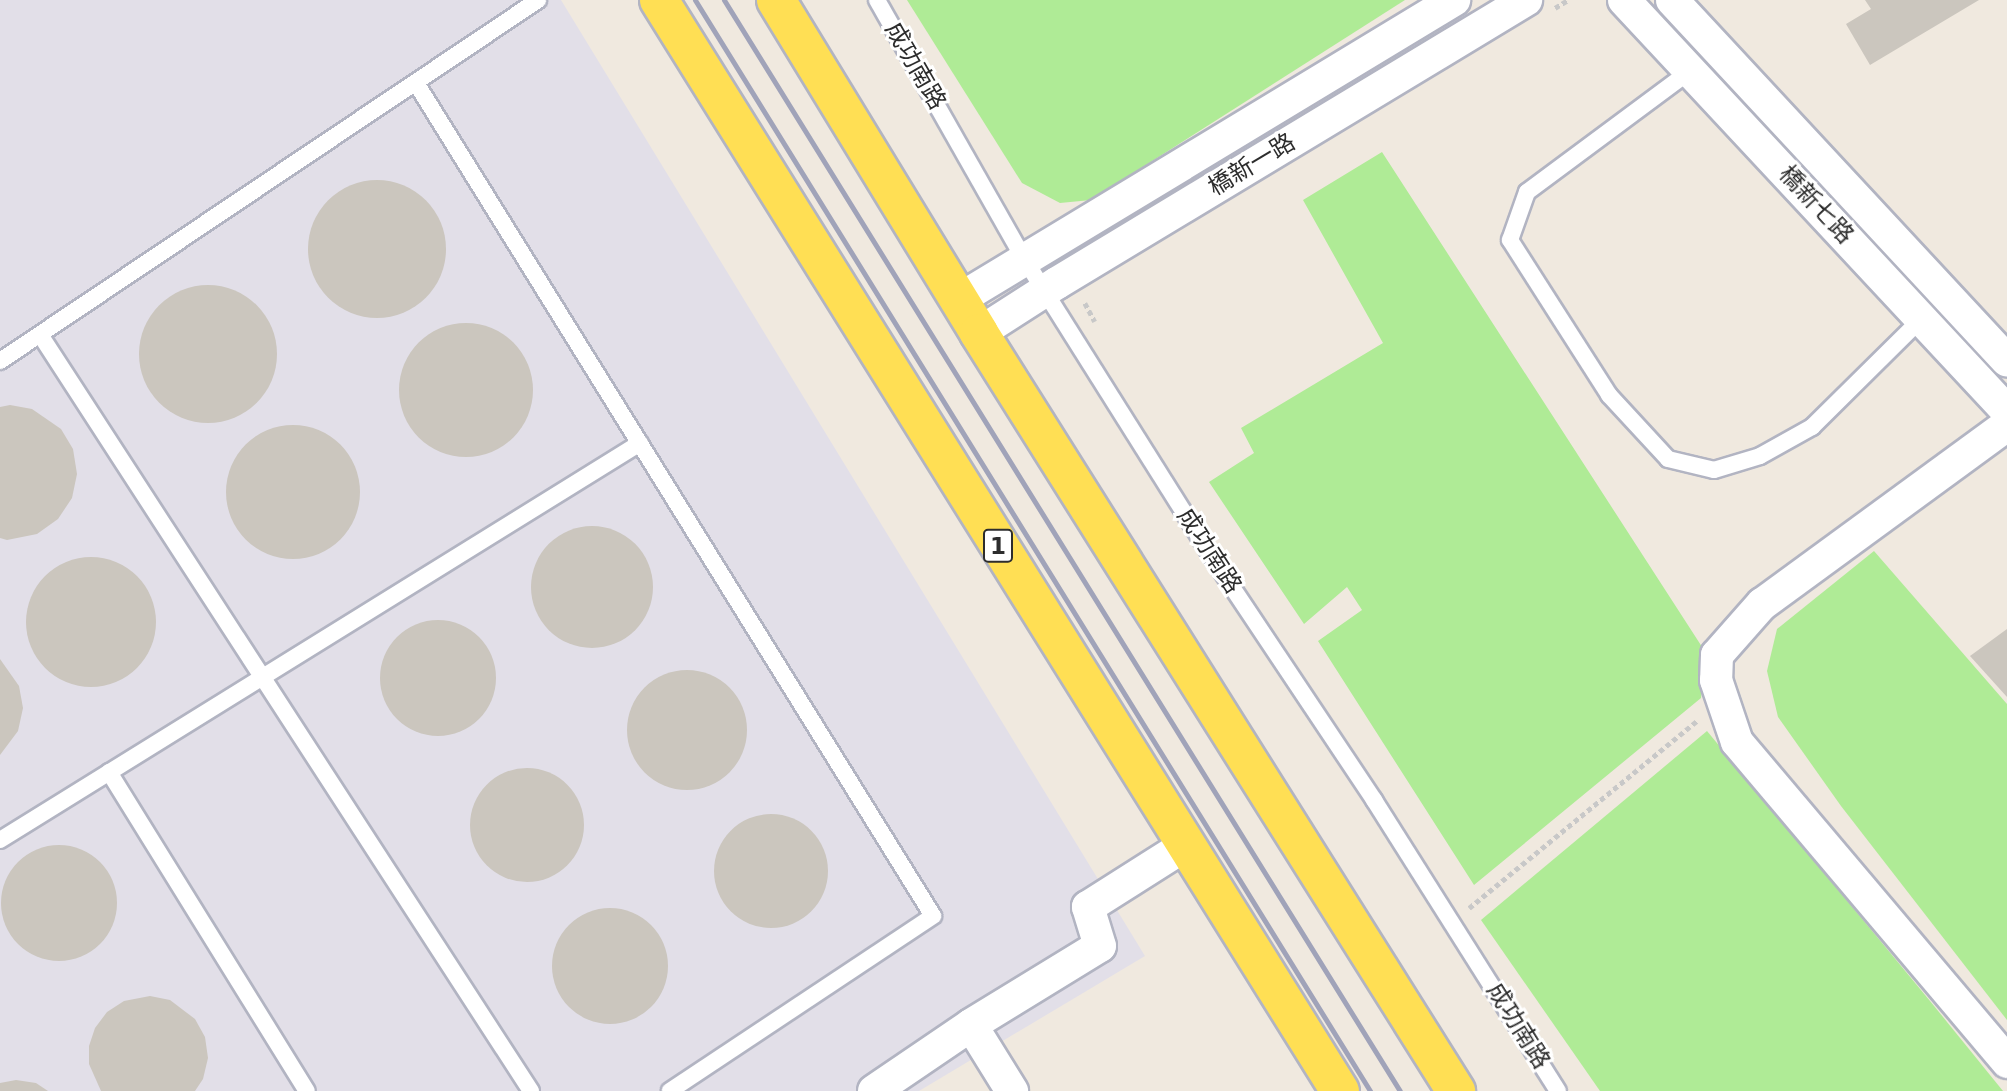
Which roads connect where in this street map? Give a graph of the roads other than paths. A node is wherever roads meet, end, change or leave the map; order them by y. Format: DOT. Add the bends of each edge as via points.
graph roads {
  1 [pos="538,0"];
  2 [pos="659,0"];
  3 [pos="776,0"];
  4 [pos="877,0"];
  5 [pos="1454,0"];
  6 [pos="1526,0"];
  7 [pos="1624,0"];
  8 [pos="1672,0"];
  9 [pos="1690,71"];
  10 [pos="416,83"];
  11 [pos="1025,260"];
  12 [pos="1046,290"];
  13 [pos="958,299"];
  14 [pos="1922,319"];
  15 [pos="979,333"];
  16 [pos="41,336"];
  17 [pos="0,361"];
  18 [pos="2007,361"];
  19 [pos="2007,411"];
  20 [pos="2007,425"];
  21 [pos="640,443"];
  22 [pos="261,678"];
  23 [pos="109,772"];
  24 [pos="0,840"];
  25 [pos="1184,846"];
  26 [pos="971,1025"];
  27 [pos="2007,1062"];
  28 [pos="307,1091"];
  29 [pos="531,1091"];
  30 [pos="670,1091"];
  31 [pos="874,1091"];
  32 [pos="1012,1091"];
  33 [pos="1339,1091"];
  34 [pos="1456,1091"];
  35 [pos="1558,1091"];
  1 -- 10 [label="lane"];
  2 -- 25 [label="main road, 1"];
  3 -- 13 [label="main road"];
  4 -- 11 [label="lane, 成功南路"];
  5 -- 11 [label="street, 橋新一路"];
  6 -- 12 [label="street, 橋新一路"];
  7 -- 9 [label="street, 橋新七路"];
  8 -- 18 [label="street, 橋新七路"];
  9 -- 14 [label="street, 橋新七路"];
  9 -- 14 [label="lane" via="1527,192 1510,240 1609,395 1668,459 1714,470 1760,456 1812,427"];
  10 -- 16 [label="lane"];
  10 -- 21 [label="lane"];
  11 -- 12 [label="lane, 成功南路"];
  11 -- 13 [label="street, 橋新一路"];
  12 -- 15 [label="street, 橋新一路"];
  12 -- 35 [label="lane, 成功南路" via="1203,543 1374,800"];
  13 -- 15 [label="main road"];
  14 -- 19 [label="street, 橋新七路"];
  15 -- 34 [label="main road"];
  16 -- 17 [label="lane"];
  16 -- 22 [label="lane"];
  20 -- 27 [label="street" via="1762,604 1717,655 1716,680 1737,742"];
  21 -- 22 [label="lane"];
  21 -- 30 [label="lane" via="933,916"];
  22 -- 23 [label="lane"];
  22 -- 29 [label="lane"];
  23 -- 24 [label="lane"];
  23 -- 28 [label="lane"];
  25 -- 26 [label="street" via="1088,906 1100,946"];
  25 -- 33 [label="main road, 1"];
  26 -- 31 [label="street"];
  26 -- 32 [label="street"];
}
